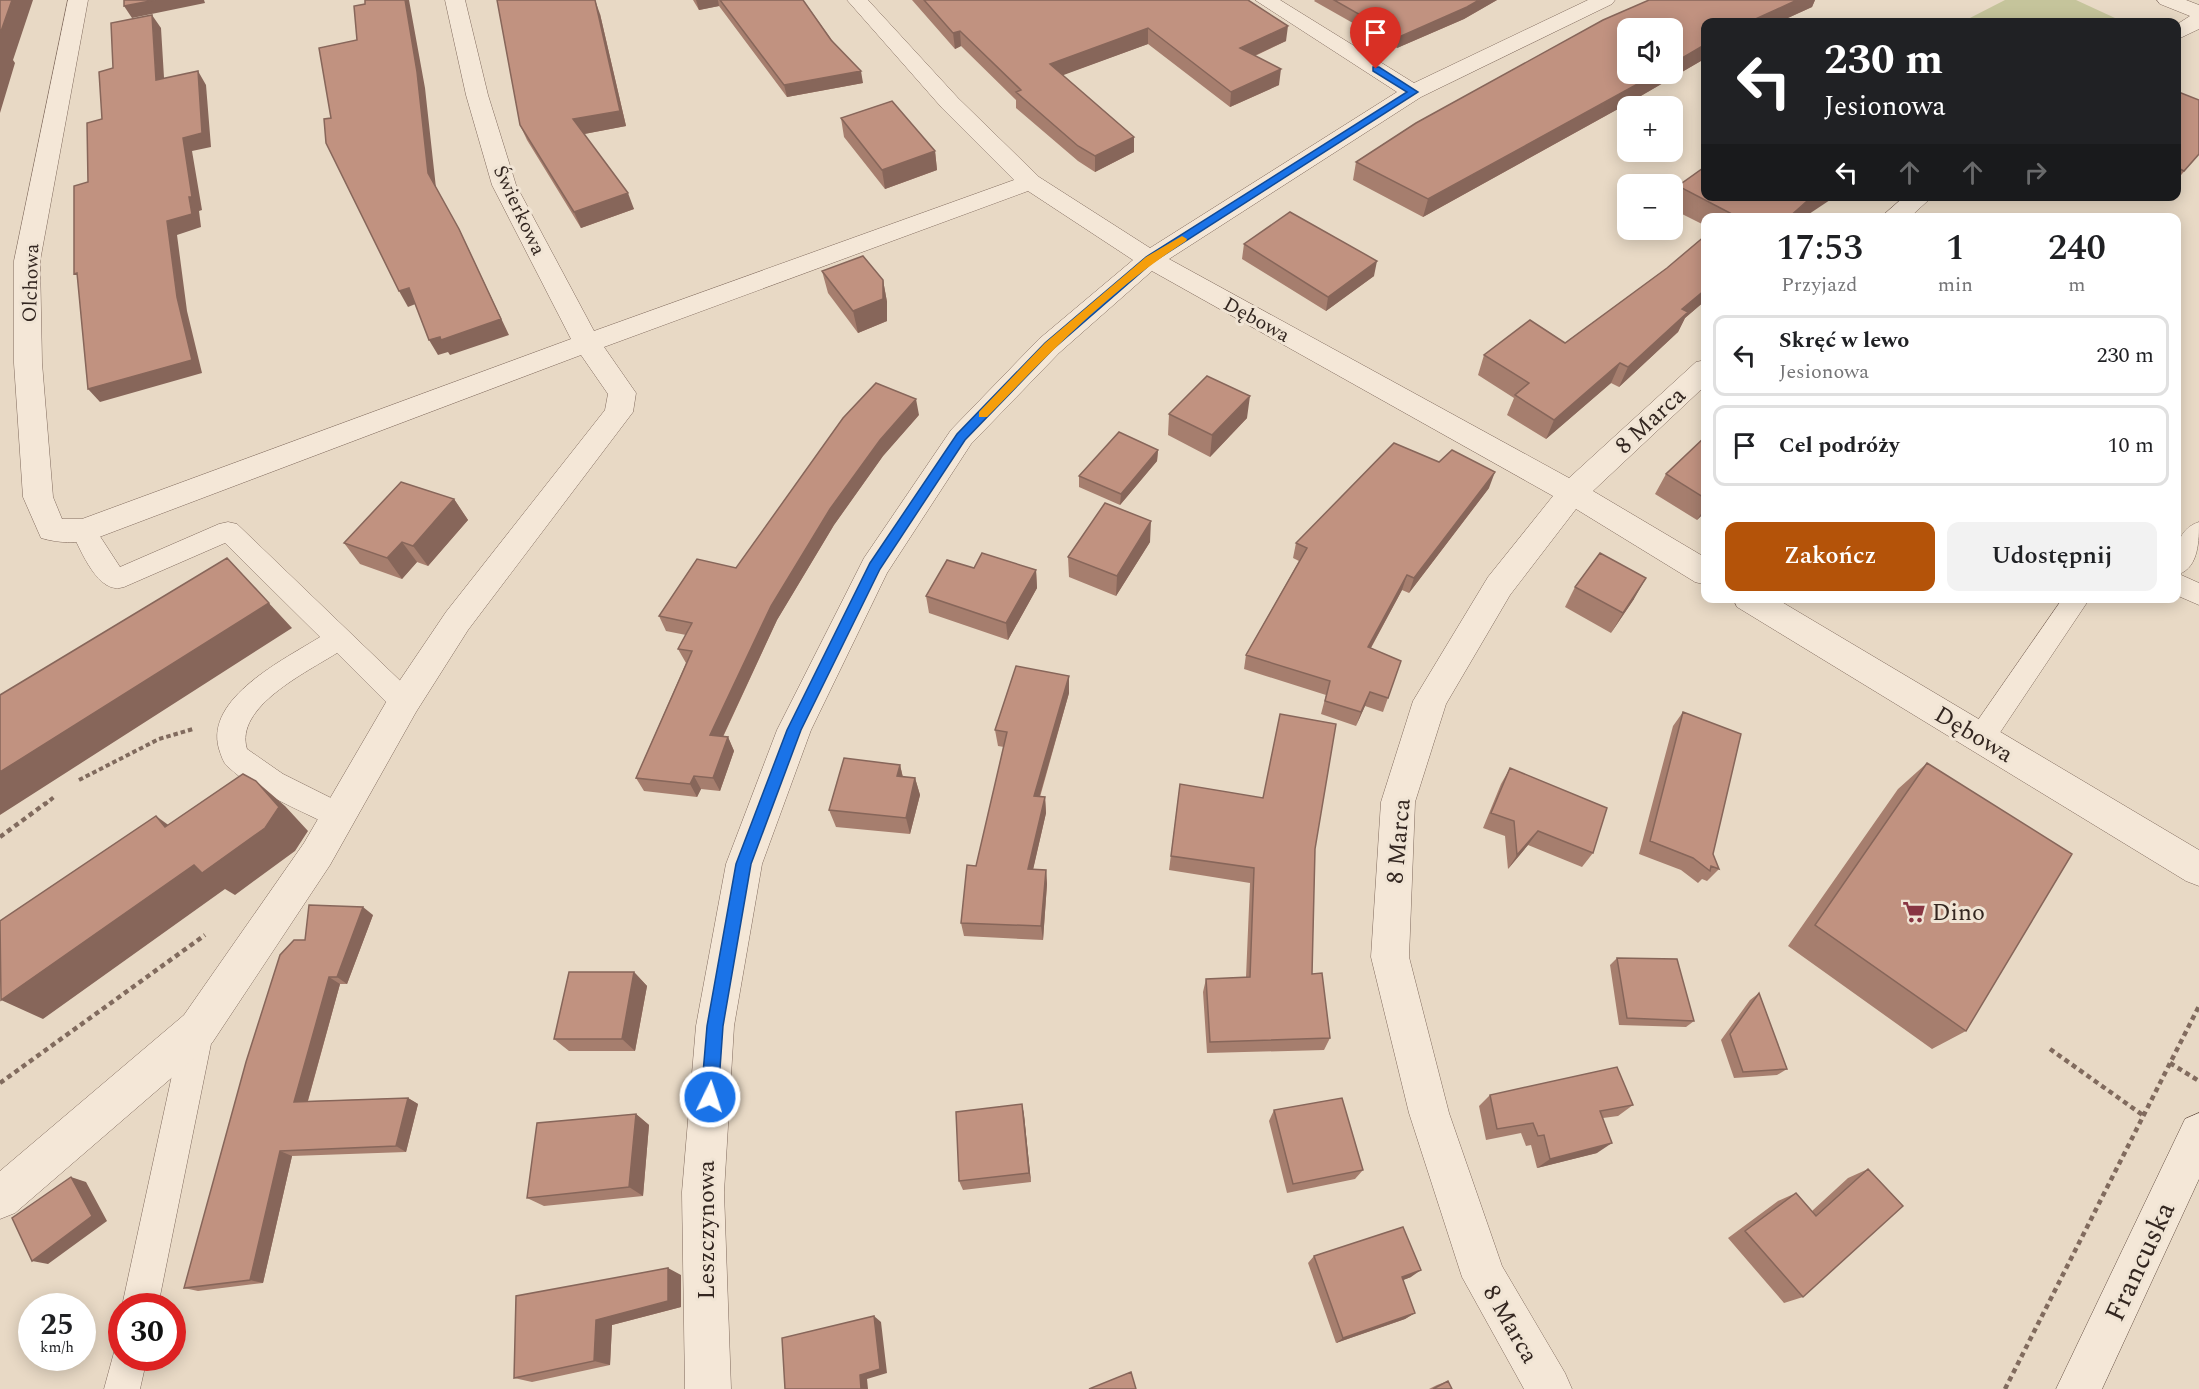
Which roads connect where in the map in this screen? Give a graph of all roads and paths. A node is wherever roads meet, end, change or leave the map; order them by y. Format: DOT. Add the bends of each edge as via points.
graph roads {
  1 [pos="78,0"];
  2 [pos="455,0"];
  3 [pos="857,0"];
  4 [pos="1265,0"];
  5 [pos="1605,0"];
  6 [pos="2167,0"];
  7 [pos="2199,12"];
  8 [pos="2199,20"];
  9 [pos="2181,31"];
  10 [pos="1413,92"];
  11 [pos="1030,182"];
  12 [pos="1914,201"];
  13 [pos="1899,213"];
  14 [pos="1150,260"];
  15 [pos="587,343"];
  16 [pos="1701,374"];
  17 [pos="1572,493"];
  18 [pos="83,531"];
  19 [pos="2199,531"];
  20 [pos="2181,558"];
  21 [pos="1701,570"];
  22 [pos="2181,586"];
  23 [pos="2199,595"];
  24 [pos="1756,603"];
  25 [pos="2074,603"];
  26 [pos="338,639"];
  27 [pos="404,702"];
  28 [pos="237,717"];
  29 [pos="1981,738"];
  30 [pos="79,780"];
  31 [pos="54,797"];
  32 [pos="341,817"];
  33 [pos="0,837"];
  34 [pos="2199,869"];
  35 [pos="212,930"];
  36 [pos="2199,1006"];
  37 [pos="198,1029"];
  38 [pos="2050,1049"];
  39 [pos="2170,1063"];
  40 [pos="2199,1081"];
  41 [pos="0,1083"];
  42 [pos="2144,1116"];
  43 [pos="2199,1133"];
  44 [pos="0,1198"];
  45 [pos="143,1293"];
  46 [pos="126,1371"];
  47 [pos="122,1389"];
  48 [pos="708,1389"];
  49 [pos="1549,1389"];
  50 [pos="2005,1389"];
  51 [pos="2079,1389"];
  1 -- 18 [label="street, Olchowa" via="27,261 28,363 38,497 52,531"];
  2 -- 15 [label="street, Świerkowa" via="477,95 504,185"];
  3 -- 11 [label="street, Dębowa" via="950,103"];
  4 -- 10 [label="street"];
  5 -- 10 [label="street, Leszczynowa"];
  6 -- 7 [label="street"];
  8 -- 9 [label="street"];
  10 -- 14 [label="street, Leszczynowa"];
  11 -- 14 [label="street, Dębowa"];
  11 -- 15 [label="street"];
  12 -- 13 [label="street"];
  14 -- 17 [label="street, Dębowa"];
  14 -- 48 [label="street, Leszczynowa" via="1049,346 961,437 875,567 794,730 744,864 715,1026 703,1192"];
  15 -- 18 [label="street"];
  15 -- 27 [label="street, Świerkowa" via="622,393 619,412 457,621"];
  16 -- 17 [label="street, 8 Marca"];
  17 -- 21 [label="street, Dębowa"];
  17 -- 49 [label="street, 8 Marca" via="1499,586 1430,701 1398,802 1390,957 1429,1113 1484,1277"];
  18 -- 26 [label="lane" via="115,580 228,531"];
  19 -- 20 [label="lane"];
  22 -- 23 [label="lane"];
  24 -- 29 [label="street, Dębowa"];
  25 -- 29 [label="lane"];
  26 -- 27 [label="lane"];
  26 -- 28 [label="lane" via="252,695"];
  27 -- 32 [label="street, Świerkowa"];
  28 -- 30 [label="path" via="159,739"];
  28 -- 32 [label="lane" via="230,733 235,756 273,783"];
  29 -- 34 [label="street, Dębowa"];
  31 -- 33 [label="path"];
  32 -- 37 [label="street, Świerkowa"];
  35 -- 41 [label="path"];
  36 -- 39 [label="path"];
  37 -- 44 [label="street, Świerkowa"];
  37 -- 45 [label="lane"];
  38 -- 42 [label="path"];
  39 -- 40 [label="path"];
  39 -- 42 [label="path"];
  42 -- 50 [label="path"];
  43 -- 51 [label="street, Francuska"];
  46 -- 47 [label="lane"];
}
